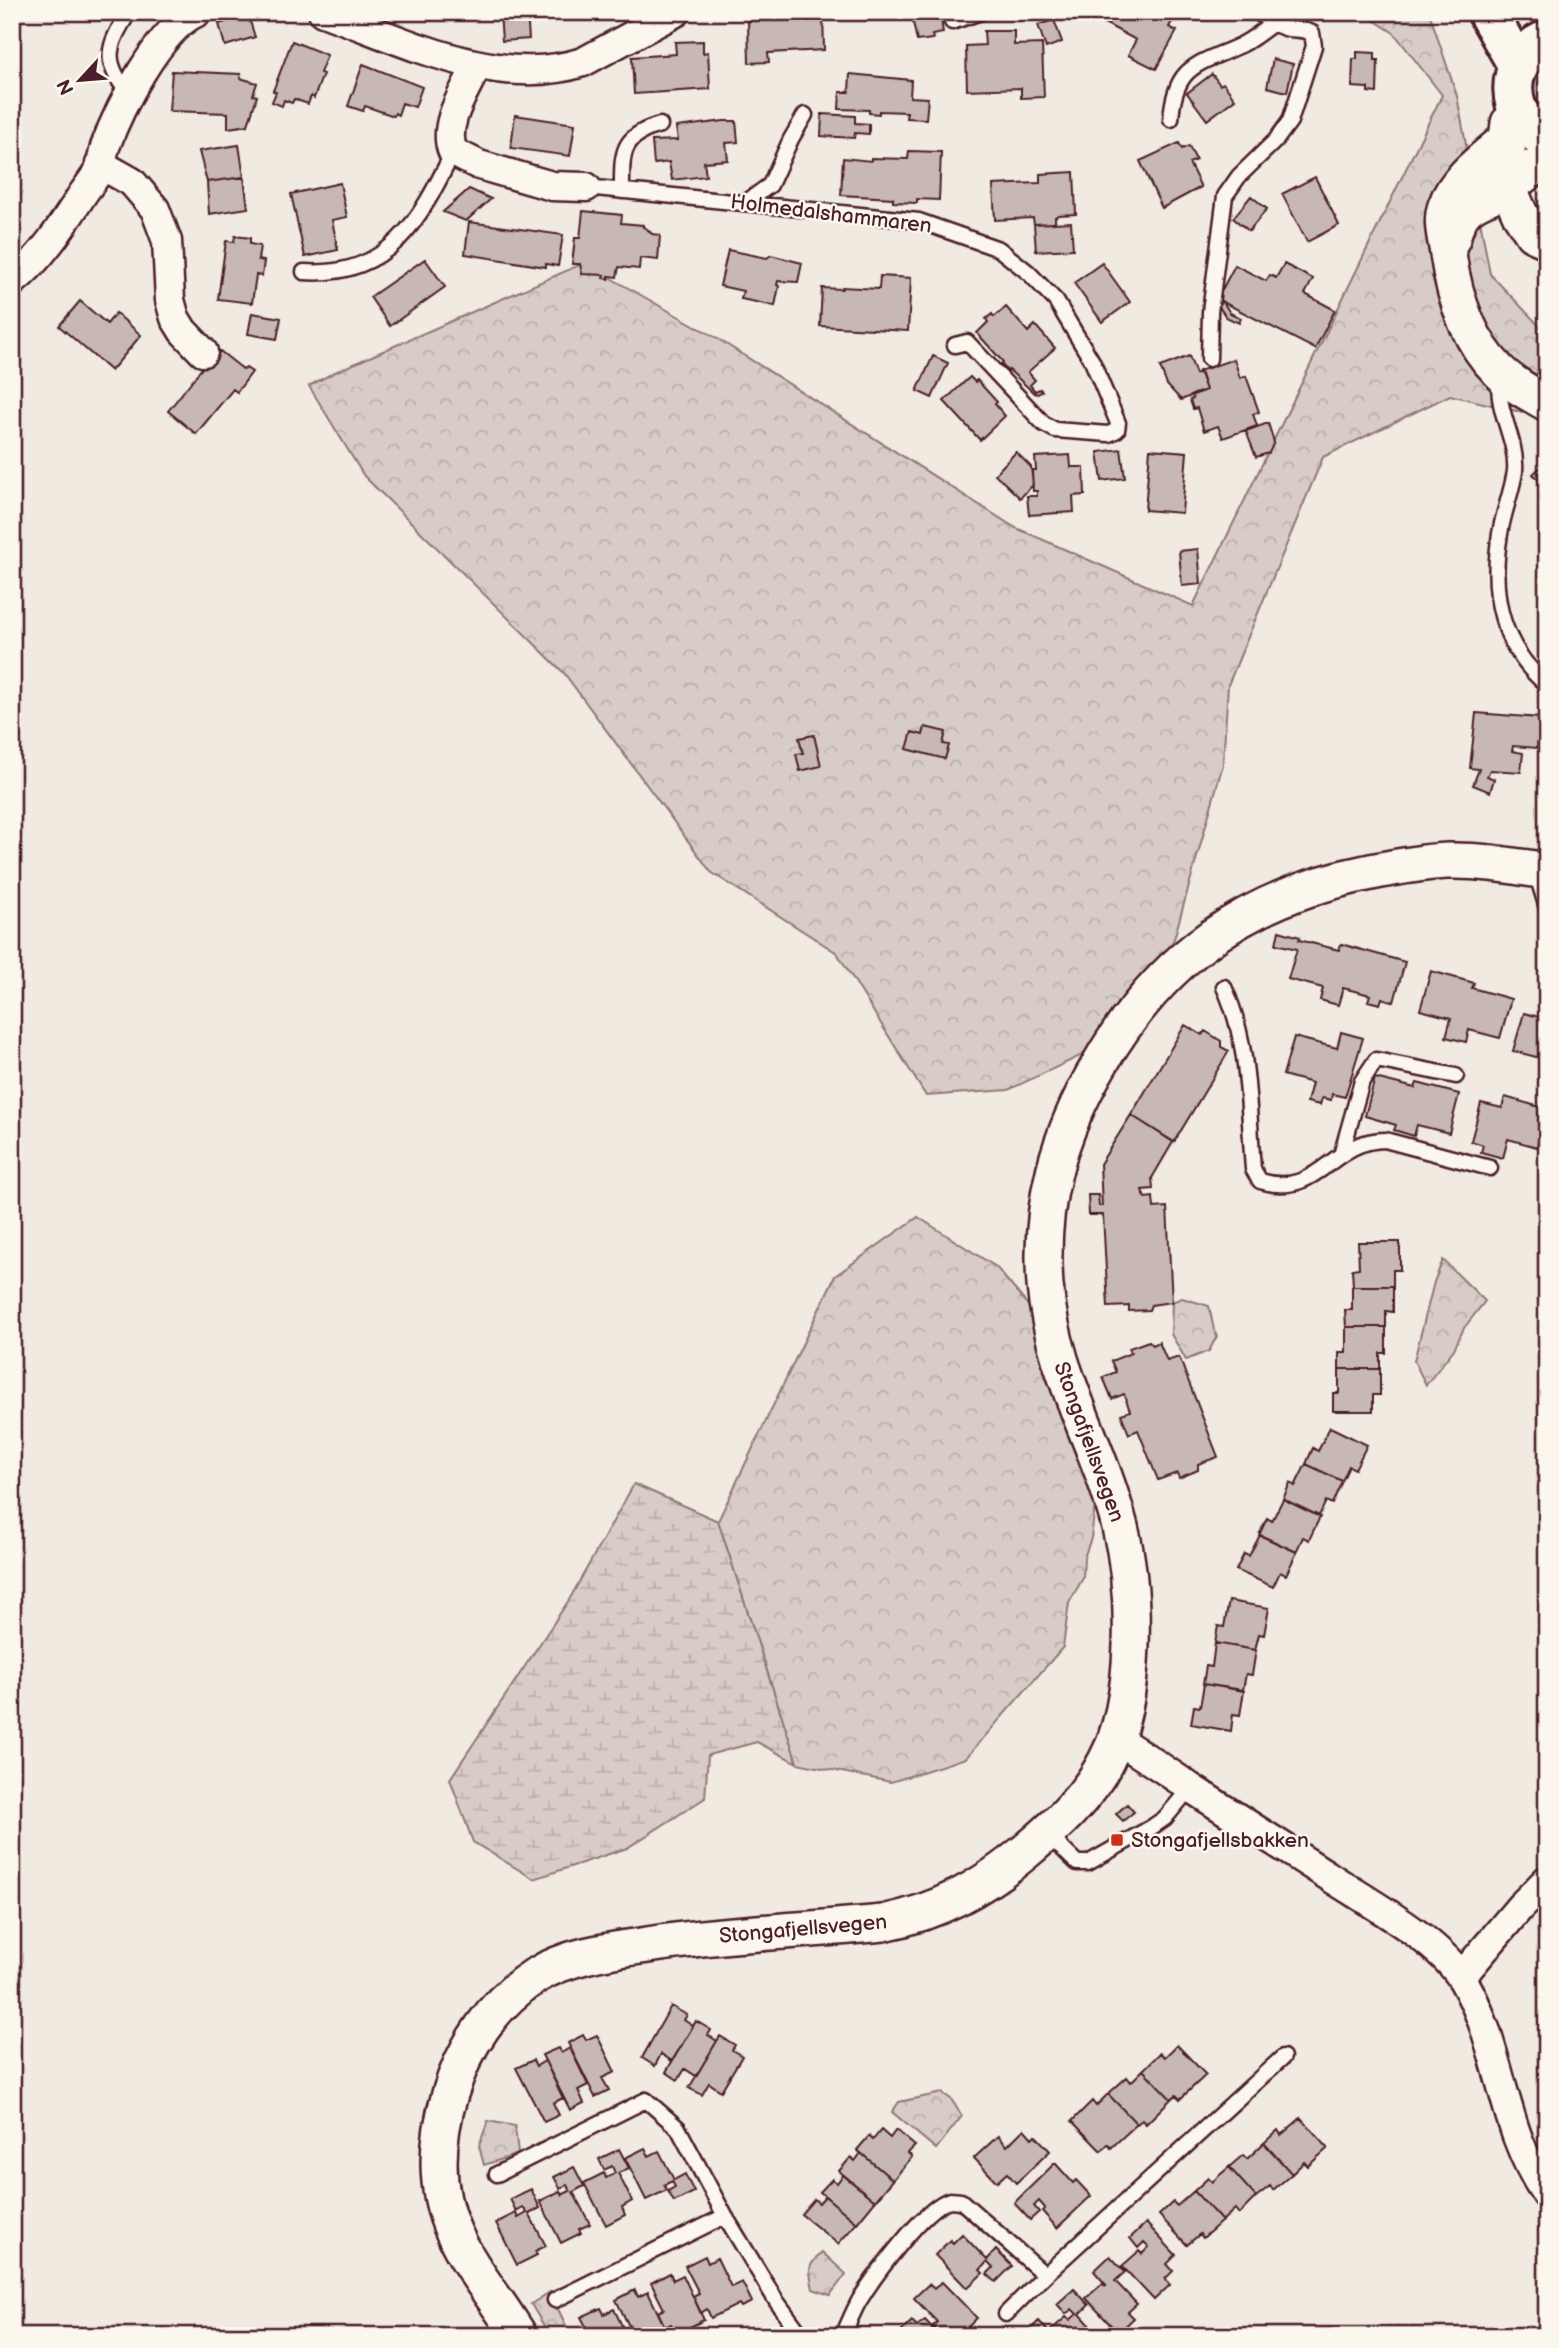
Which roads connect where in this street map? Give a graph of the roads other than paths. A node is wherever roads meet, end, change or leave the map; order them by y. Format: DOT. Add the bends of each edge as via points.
graph roads {
  1 [pos="129,12"];
  2 [pos="197,12"];
  3 [pos="323,12"];
  4 [pos="676,12"];
  5 [pos="981,12"];
  6 [pos="1257,12"];
  7 [pos="1487,12"];
  8 [pos="1531,12"];
  9 [pos="952,22"];
  10 [pos="1273,23"];
  11 [pos="1547,30"];
  12 [pos="1547,40"];
  13 [pos="477,65"];
  14 [pos="1518,66"];
  15 [pos="129,94"];
  16 [pos="805,115"];
  17 [pos="1171,118"];
  18 [pos="1510,122"];
  19 [pos="660,125"];
  20 [pos="1543,150"];
  21 [pos="453,152"];
  22 [pos="100,164"];
  23 [pos="586,187"];
  24 [pos="1508,187"];
  25 [pos="622,191"];
  26 [pos="745,202"];
  27 [pos="1547,230"];
  28 [pos="1547,240"];
  29 [pos="1448,256"];
  30 [pos="304,272"];
  31 [pos="12,282"];
  32 [pos="955,345"];
  33 [pos="203,352"];
  34 [pos="1209,359"];
  35 [pos="1499,371"];
  36 [pos="1547,404"];
  37 [pos="1547,685"];
  38 [pos="1541,870"];
  39 [pos="1547,908"];
  40 [pos="1224,987"];
  41 [pos="1456,1076"];
  42 [pos="1342,1152"];
  43 [pos="1490,1168"];
  44 [pos="1115,1739"];
  45 [pos="1191,1787"];
  46 [pos="1047,1834"];
  47 [pos="1547,1880"];
  48 [pos="1461,1977"];
  49 [pos="1283,2057"];
  50 [pos="496,2174"];
  51 [pos="1547,2196"];
  52 [pos="725,2216"];
  53 [pos="1045,2275"];
  54 [pos="555,2300"];
  55 [pos="1006,2314"];
  56 [pos="519,2336"];
  57 [pos="802,2336"];
  58 [pos="843,2336"];
  1 -- 15 [label="lane" via="110,54 116,78"];
  2 -- 15 [label="street" via="182,20 161,44"];
  3 -- 13 [label="street"];
  4 -- 13 [label="street" via="568,67 529,71"];
  5 -- 9 [label="lane"];
  6 -- 10 [label="lane"];
  7 -- 14 [label="main road"];
  8 -- 11 [label="main road"];
  10 -- 17 [label="lane" via="1190,71 1173,95"];
  10 -- 34 [label="lane" via="1312,33 1314,46 1290,121 1225,196 1210,312"];
  12 -- 14 [label="main road" via="1527,53"];
  13 -- 21 [label="street" via="450,130"];
  14 -- 18 [label="main road"];
  15 -- 22 [label="street"];
  16 -- 26 [label="lane" via="770,185"];
  18 -- 20 [label="main road" via="1528,127"];
  18 -- 24 [label="street"];
  18 -- 29 [label="street" via="1446,205 1443,220"];
  19 -- 25 [label="lane" via="635,134 628,143 622,158"];
  20 -- 24 [label="street"];
  20 -- 27 [label="street" via="1532,194"];
  21 -- 23 [label="street, Holmedalshammaren" via="479,165 552,186"];
  21 -- 30 [label="lane" via="412,224 384,253 341,272"];
  22 -- 31 [label="street" via="34,262"];
  22 -- 33 [label="street" via="132,181 155,209 167,241 175,318"];
  23 -- 25 [label="lane, Holmedalshammaren"];
  24 -- 28 [label="street" via="1533,234"];
  24 -- 29 [label="street" via="1472,203 1455,226"];
  25 -- 26 [label="lane, Holmedalshammaren"];
  26 -- 32 [label="lane, Holmedalshammaren" via="919,221 999,249 1029,272 1067,317 1092,361 1117,430 1108,435 1055,430 1044,424 967,342"];
  29 -- 35 [label="street" via="1461,310"];
  35 -- 36 [label="street"];
  35 -- 37 [label="lane" via="1515,470 1495,567 1500,613 1519,656"];
  38 -- 39 [label="lane"];
  38 -- 44 [label="street, Stongafjellsvegen" via="1480,862 1415,864 1324,883 1256,909 1210,936 1146,997 1111,1044 1075,1107 1050,1183 1045,1286 1059,1360 1107,1484 1127,1563 1131,1647"];
  40 -- 42 [label="lane" via="1241,1036 1253,1168 1260,1181 1286,1185 1307,1180"];
  41 -- 42 [label="lane" via="1376,1060 1362,1081"];
  42 -- 43 [label="lane" via="1385,1140"];
  44 -- 45 [label="street"];
  44 -- 46 [label="street, Stongafjellsvegen" via="1091,1786"];
  45 -- 46 [label="lane" via="1165,1818 1088,1863 1076,1863"];
  45 -- 48 [label="street" via="1414,1933 1441,1953"];
  46 -- 56 [label="street, Stongafjellsvegen" via="976,1889 914,1917 673,1940 585,1955 535,1976 511,1994 466,2051 441,2122 437,2160 442,2197 454,2232"];
  47 -- 48 [label="street"];
  48 -- 51 [label="street" via="1488,2035 1517,2142"];
  49 -- 53 [label="lane"];
  50 -- 52 [label="lane" via="646,2100 678,2128"];
  52 -- 54 [label="lane"];
  52 -- 57 [label="lane"];
  53 -- 55 [label="lane"];
  53 -- 58 [label="lane" via="961,2201 951,2200 928,2214 886,2262"];
}
